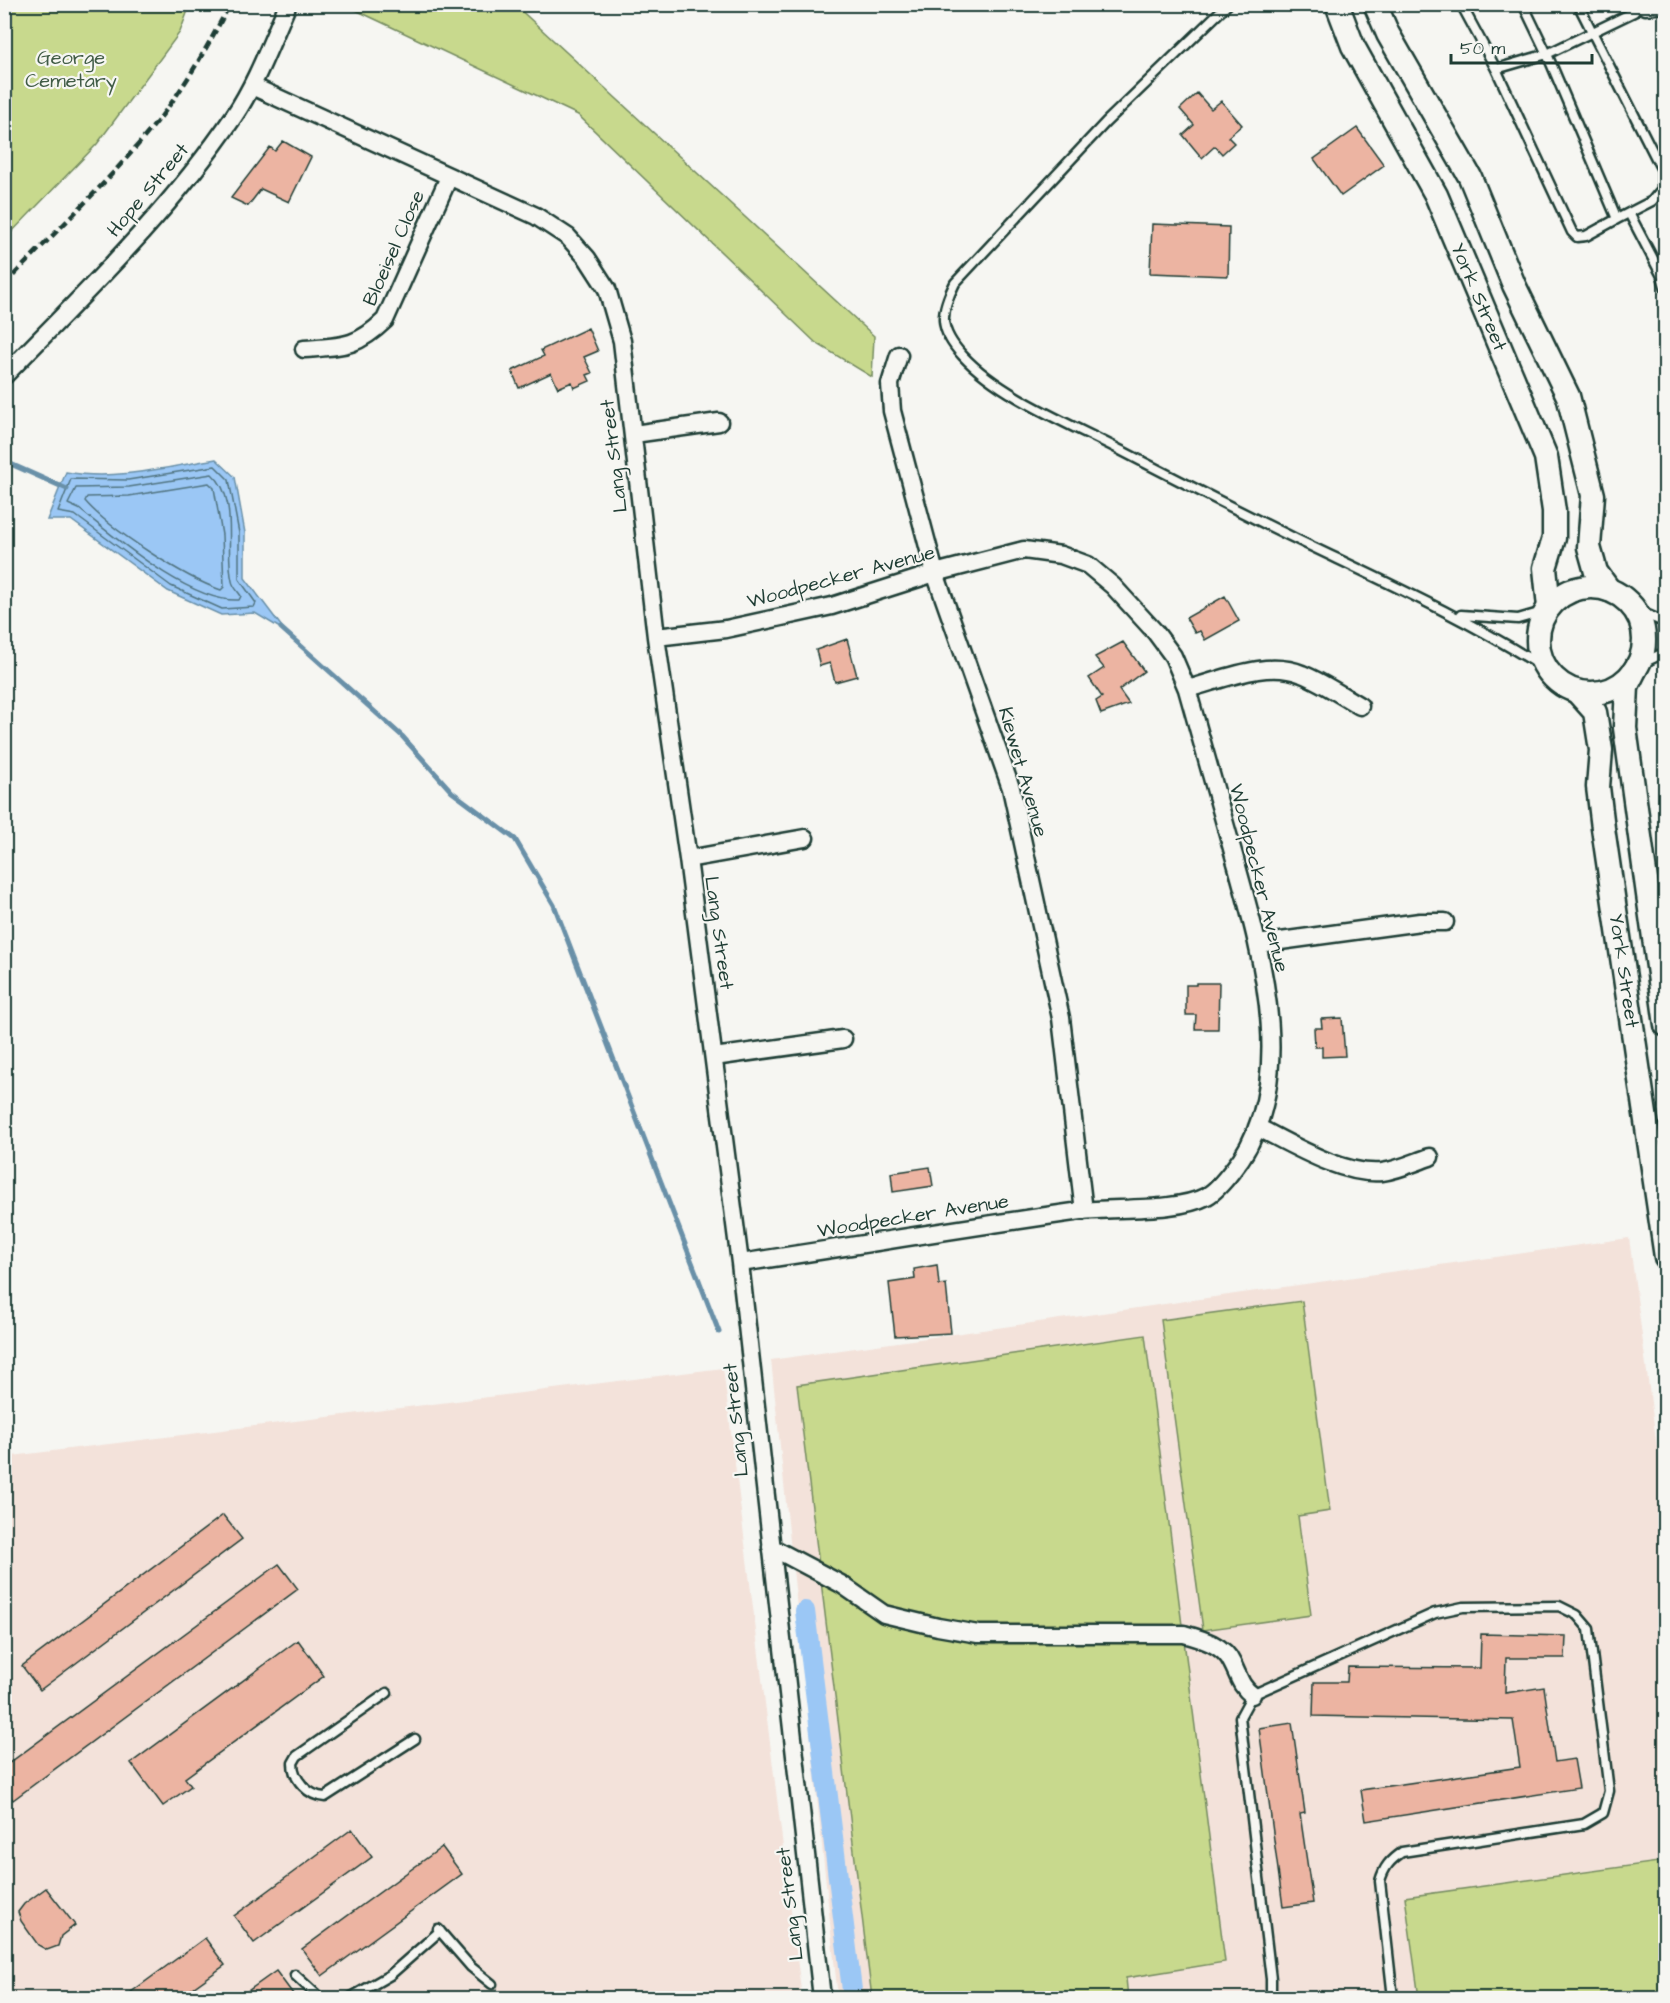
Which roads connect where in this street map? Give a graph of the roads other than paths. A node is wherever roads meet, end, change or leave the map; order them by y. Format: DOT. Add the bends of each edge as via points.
graph roads {
  1 [pos="288,4"];
  2 [pos="1228,4"];
  3 [pos="1337,4"];
  4 [pos="1375,4"];
  5 [pos="1461,4"];
  6 [pos="1523,4"];
  7 [pos="1578,4"];
  8 [pos="1639,6"];
  9 [pos="1665,8"];
  10 [pos="1591,33"];
  11 [pos="1547,54"];
  12 [pos="1496,69"];
  13 [pos="252,86"];
  14 [pos="449,177"];
  15 [pos="1629,213"];
  16 [pos="1617,219"];
  17 [pos="1665,290"];
  18 [pos="304,349"];
  19 [pos="899,355"];
  20 [pos="4,376"];
  21 [pos="719,422"];
  22 [pos="634,434"];
  23 [pos="935,573"];
  24 [pos="1609,590"];
  25 [pos="1548,609"];
  26 [pos="1634,609"];
  27 [pos="1452,613"];
  28 [pos="1665,623"];
  29 [pos="656,637"];
  30 [pos="1665,652"];
  31 [pos="1637,667"];
  32 [pos="1546,669"];
  33 [pos="1187,689"];
  34 [pos="1577,692"];
  35 [pos="1360,706"];
  36 [pos="805,838"];
  37 [pos="688,859"];
  38 [pos="1446,922"];
  39 [pos="1258,944"];
  40 [pos="1665,1025"];
  41 [pos="843,1039"];
  42 [pos="714,1057"];
  43 [pos="1257,1128"];
  44 [pos="1431,1158"];
  45 [pos="1084,1211"];
  46 [pos="1665,1257"];
  47 [pos="741,1263"];
  48 [pos="771,1547"];
  49 [pos="387,1693"];
  50 [pos="1252,1695"];
  51 [pos="415,1739"];
  52 [pos="295,1975"];
  53 [pos="492,1984"];
  54 [pos="320,1998"];
  55 [pos="350,1998"];
  56 [pos="822,1998"];
  57 [pos="1271,1998"];
  58 [pos="1393,1998"];
  1 -- 13 [label="street, Hope Street"];
  2 -- 27 [label="lane" via="1106,123 955,283 942,317 947,335 964,357 1011,394 1227,506"];
  3 -- 25 [label="main road, York Street" via="1353,46 1436,195 1546,457 1554,511 1554,538 1545,568"];
  4 -- 24 [label="main road, York Street" via="1388,34 1470,177 1514,285 1568,396 1593,495 1589,547 1596,572"];
  5 -- 12 [label="lane"];
  6 -- 11 [label="lane"];
  7 -- 10 [label="lane"];
  8 -- 9 [label="lane" via="1645,10"];
  8 -- 10 [label="lane"];
  10 -- 11 [label="lane"];
  10 -- 15 [label="lane" via="1662,170 1662,189 1652,201"];
  11 -- 12 [label="lane"];
  11 -- 16 [label="lane"];
  12 -- 16 [label="lane" via="1572,232 1577,237 1586,236"];
  13 -- 14 [label="street, Lang Street"];
  13 -- 20 [label="street, Hope Street" via="235,115 142,233"];
  14 -- 18 [label="street, Bloeisel Close" via="385,320 368,337 348,345"];
  14 -- 22 [label="street, Lang Street" via="536,216 568,237 587,258 607,289 622,341"];
  15 -- 16 [label="lane"];
  15 -- 17 [label="lane" via="1662,276"];
  19 -- 23 [label="street, Kiewet Avenue" via="890,384 892,411"];
  21 -- 22 [label="street"];
  22 -- 29 [label="street, Lang Street"];
  23 -- 29 [label="street, Woodpecker Avenue" via="832,606 726,629"];
  23 -- 33 [label="street, Woodpecker Avenue" via="1024,550 1061,555 1088,565 1156,633 1173,656"];
  23 -- 45 [label="street, Kiewet Avenue" via="1011,788 1061,1018"];
  24 -- 25 [label="main road" via="1577,589 1557,599"];
  24 -- 26 [label="main road, York Street"];
  25 -- 27 [label="lane" via="1518,619"];
  25 -- 32 [label="main road, York Street" via="1538,634 1540,658"];
  26 -- 28 [label="lane"];
  26 -- 31 [label="main road, York Street" via="1643,630"];
  27 -- 32 [label="lane"];
  29 -- 37 [label="street, Lang Street"];
  30 -- 31 [label="lane"];
  31 -- 34 [label="main road" via="1610,690"];
  31 -- 40 [label="main road, York Street" via="1627,686 1625,728"];
  32 -- 34 [label="main road, York Street" via="1554,679"];
  33 -- 35 [label="street" via="1263,669 1282,669 1301,673"];
  33 -- 39 [label="street, Woodpecker Avenue"];
  34 -- 46 [label="main road, York Street" via="1595,711 1601,750 1598,787"];
  36 -- 37 [label="street"];
  37 -- 42 [label="street, Lang Street"];
  38 -- 39 [label="street" via="1420,922"];
  39 -- 43 [label="street, Woodpecker Avenue" via="1268,1008 1270,1057"];
  41 -- 42 [label="street"];
  42 -- 47 [label="street, Lang Street"];
  43 -- 44 [label="street" via="1324,1159 1364,1171 1382,1172"];
  43 -- 45 [label="street, Woodpecker Avenue" via="1246,1153 1208,1196 1184,1204"];
  45 -- 47 [label="street, Woodpecker Avenue"];
  47 -- 48 [label="street, Lang Street"];
  48 -- 50 [label="street" via="841,1584 884,1614 938,1627 978,1634 1184,1634 1199,1638 1224,1652 1243,1689"];
  48 -- 56 [label="street, Lang Street"];
  49 -- 51 [label="lane" via="297,1756 293,1762 296,1776 308,1791 325,1797"];
  50 -- 57 [label="lane" via="1240,1718"];
  50 -- 58 [label="lane" via="1435,1613 1463,1607 1558,1606 1577,1615 1589,1629 1609,1791 1603,1813 1584,1824 1402,1852 1394,1857 1380,1881"];
  52 -- 54 [label="lane"];
  53 -- 55 [label="lane" via="471,1967 439,1930 390,1975"];
}
